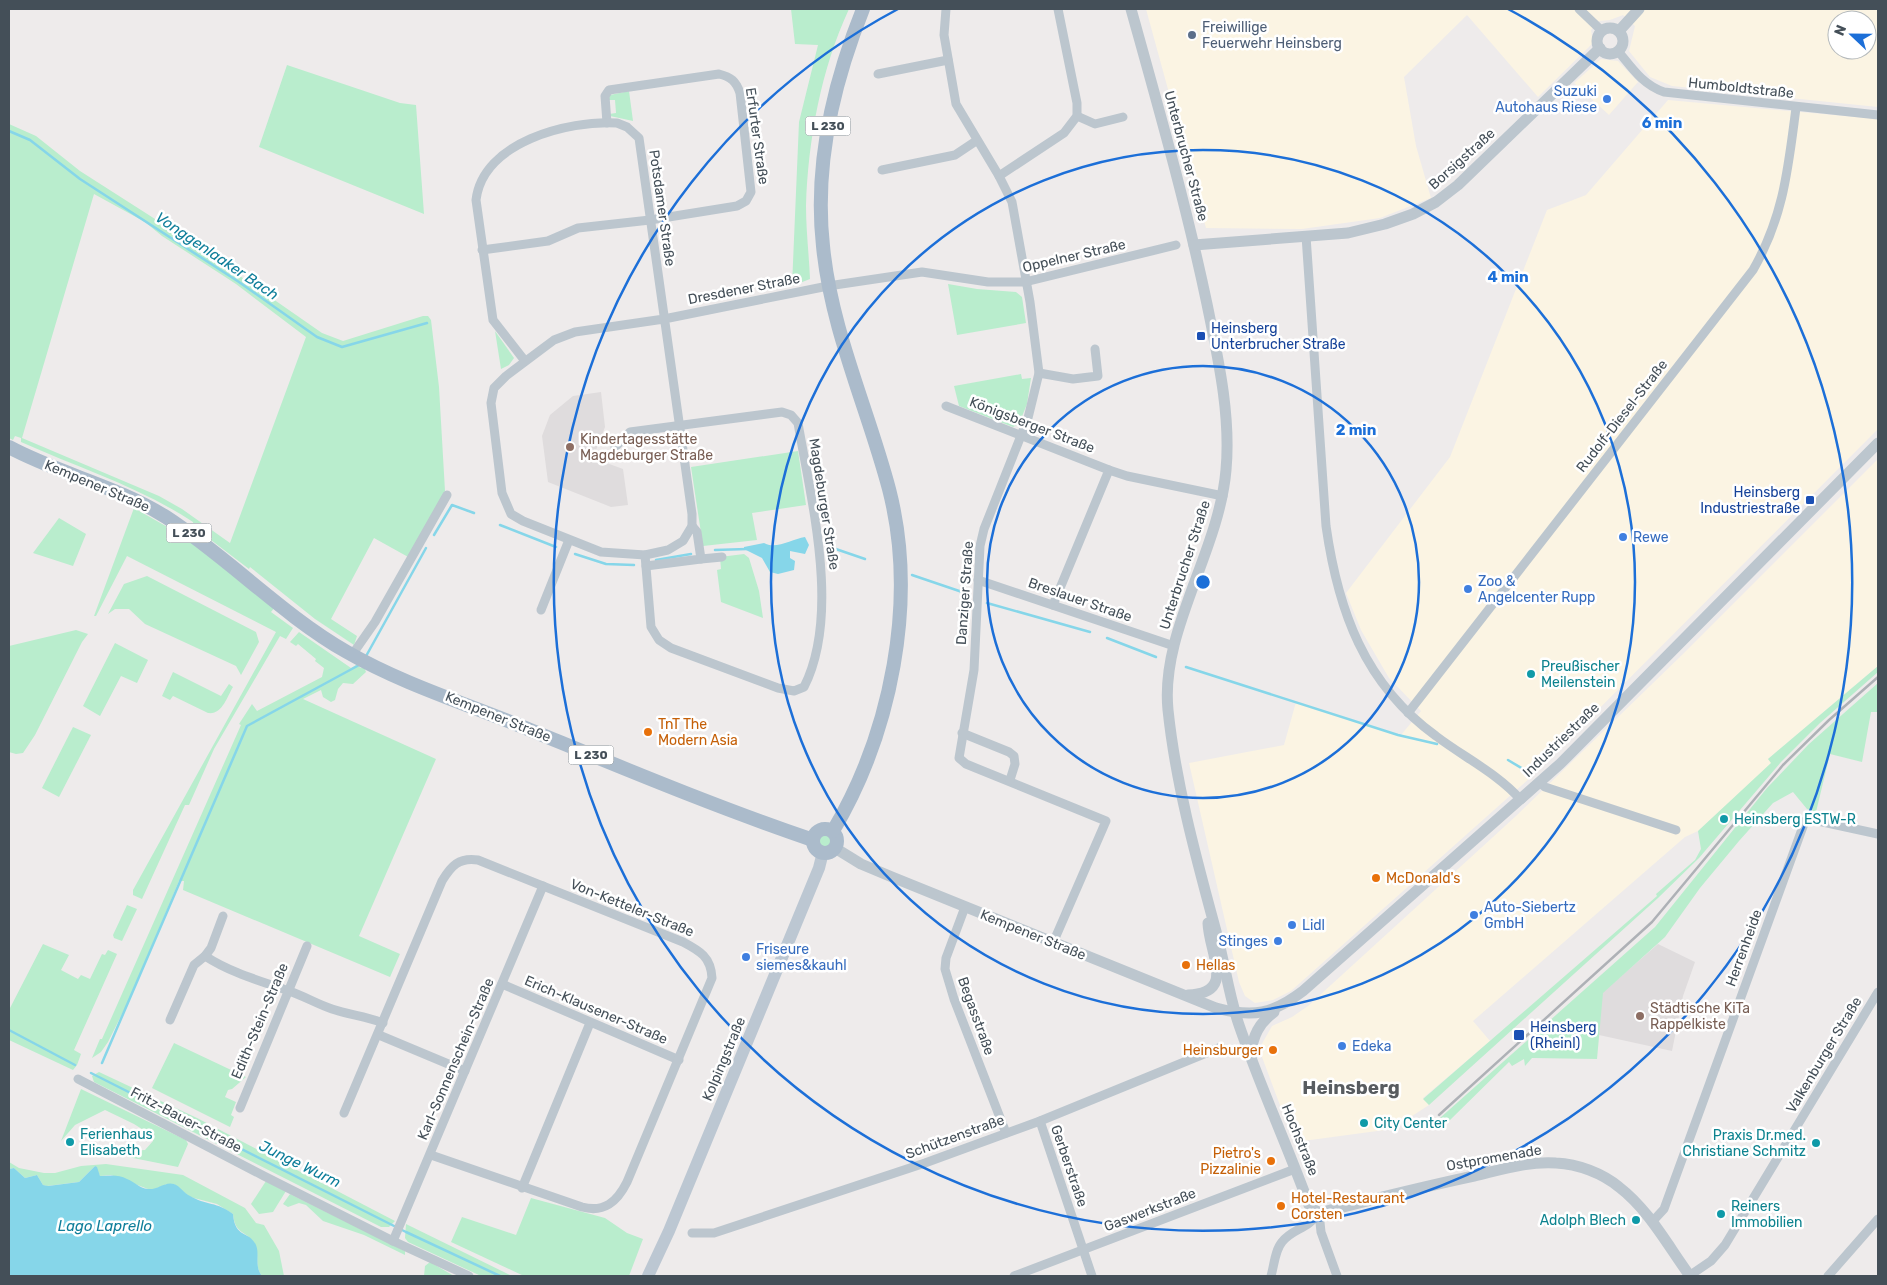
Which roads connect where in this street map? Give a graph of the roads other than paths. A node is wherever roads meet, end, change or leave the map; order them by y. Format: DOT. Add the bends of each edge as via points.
graph roads {
  1 [pos="864,9"];
  2 [pos="946,9"];
  3 [pos="1058,9"];
  4 [pos="1131,9"];
  5 [pos="1579,9"];
  6 [pos="1639,9"];
  7 [pos="1602,31"];
  8 [pos="1620,31"];
  9 [pos="1600,48"];
  10 [pos="1618,51"];
  11 [pos="948,60"];
  12 [pos="878,74"];
  13 [pos="1796,108"];
  14 [pos="1878,114"];
  15 [pos="1077,116"];
  16 [pos="1123,117"];
  17 [pos="606,123"];
  18 [pos="976,141"];
  19 [pos="882,170"];
  20 [pos="999,176"];
  21 [pos="650,220"];
  22 [pos="1306,236"];
  23 [pos="1176,245"];
  24 [pos="1194,245"];
  25 [pos="482,250"];
  26 [pos="1025,282"];
  27 [pos="828,286"];
  28 [pos="664,319"];
  29 [pos="1095,349"];
  30 [pos="525,361"];
  31 [pos="1039,373"];
  32 [pos="946,406"];
  33 [pos="680,425"];
  34 [pos="1021,435"];
  35 [pos="1878,443"];
  36 [pos="9,447"];
  37 [pos="615,447"];
  38 [pos="1109,470"];
  39 [pos="447,495"];
  40 [pos="1223,496"];
  41 [pos="692,526"];
  42 [pos="569,540"];
  43 [pos="645,555"];
  44 [pos="722,557"];
  45 [pos="701,560"];
  46 [pos="646,566"];
  47 [pos="978,580"];
  48 [pos="1053,605"];
  49 [pos="541,610"];
  50 [pos="1174,646"];
  51 [pos="350,654"];
  52 [pos="1408,713"];
  53 [pos="962,734"];
  54 [pos="1010,780"];
  55 [pos="1540,782"];
  56 [pos="1521,800"];
  57 [pos="1676,830"];
  58 [pos="833,831"];
  59 [pos="1878,834"];
  60 [pos="813,840"];
  61 [pos="829,850"];
  62 [pos="543,886"];
  63 [pos="1206,896"];
  64 [pos="965,907"];
  65 [pos="223,916"];
  66 [pos="1053,943"];
  67 [pos="307,946"];
  68 [pos="205,956"];
  69 [pos="502,984"];
  70 [pos="288,990"];
  71 [pos="1878,992"];
  72 [pos="1184,995"];
  73 [pos="1284,1006"];
  74 [pos="1236,1013"];
  75 [pos="170,1020"];
  76 [pos="383,1023"];
  77 [pos="590,1023"];
  78 [pos="379,1035"];
  79 [pos="1221,1048"];
  80 [pos="1250,1054"];
  81 [pos="680,1060"];
  82 [pos="465,1071"];
  83 [pos="78,1079"];
  84 [pos="240,1108"];
  85 [pos="344,1113"];
  86 [pos="1040,1121"];
  87 [pos="1006,1133"];
  88 [pos="431,1154"];
  89 [pos="1291,1171"];
  90 [pos="522,1188"];
  91 [pos="1318,1213"];
  92 [pos="1878,1220"];
  93 [pos="1652,1222"];
  94 [pos="692,1233"];
  95 [pos="394,1241"];
  96 [pos="1084,1250"];
  97 [pos="469,1276"];
  98 [pos="648,1276"];
  99 [pos="1014,1276"];
  100 [pos="1092,1276"];
  101 [pos="1271,1276"];
  102 [pos="1337,1276"];
  103 [pos="1689,1276"];
  104 [pos="1828,1276"];
  1 -- 27 [label="main road, L 230" via="837,84 824,146 820,210"];
  2 -- 11 [label="street, Danziger Straße" via="944,35"];
  3 -- 15 [label="street"];
  4 -- 24 [label="street, Unterbrucher Straße"];
  5 -- 7 [label="street"];
  6 -- 8 [label="street"];
  7 -- 8 [label="street" via="1612,28"];
  7 -- 9 [label="street" via="1598,39"];
  8 -- 10 [label="street" via="1623,42"];
  9 -- 10 [label="street" via="1610,54"];
  9 -- 22 [label="street, Borsigstraße" via="1484,163 1436,202 1385,224 1348,233"];
  10 -- 13 [label="street, Humboldtstraße" via="1642,80 1664,92"];
  11 -- 12 [label="street"];
  11 -- 18 [label="street, Danziger Straße" via="956,104"];
  13 -- 14 [label="street, Humboldtstraße"];
  13 -- 52 [label="street, Rudolf-Diesel-Straße" via="1784,193 1775,227 1754,270"];
  15 -- 16 [label="street" via="1095,124"];
  15 -- 20 [label="street" via="1064,133"];
  17 -- 21 [label="street, Potsdamer Straße" via="628,127 639,138"];
  17 -- 21 [label="street, Erfurter Straße" via="605,96 609,90 719,74 737,84 752,192 737,206"];
  17 -- 25 [label="street, Potsdamer Straße" via="538,134 485,172 477,187 476,200"];
  18 -- 19 [label="street" via="955,155"];
  18 -- 20 [label="street, Danziger Straße"];
  20 -- 26 [label="street, Danziger Straße" via="1012,202"];
  21 -- 25 [label="street" via="578,228 548,241"];
  21 -- 28 [label="street, Potsdamer Straße"];
  22 -- 24 [label="street, Borsigstraße"];
  22 -- 52 [label="street" via="1331,563 1356,639 1373,669"];
  23 -- 26 [label="street, Oppelner Straße"];
  24 -- 40 [label="street, Unterbrucher Straße" via="1222,389 1227,468"];
  25 -- 30 [label="street, Potsdamer Straße" via="493,320"];
  26 -- 27 [label="street, Oppelner Straße" via="988,282 922,272"];
  26 -- 31 [label="street, Danziger Straße"];
  27 -- 28 [label="street, Dresdener Straße"];
  27 -- 58 [label="main road, L 230" via="889,491 902,562 891,684 864,767"];
  28 -- 30 [label="street, Dresdener Straße" via="575,332 554,340"];
  28 -- 33 [label="street"];
  29 -- 31 [label="street" via="1098,376 1073,379"];
  30 -- 42 [label="street, Dresdener Straße" via="494,388 490,403 502,493 511,514"];
  31 -- 34 [label="street, Danziger Straße"];
  32 -- 34 [label="street, Königsberger Straße"];
  33 -- 37 [label="street, Magdeburger Straße" via="630,432"];
  33 -- 41 [label="street"];
  33 -- 46 [label="street, Magdeburger Straße" via="782,412 791,415 798,423 820,556 822,592 814,658 804,687 794,691 778,688 671,648 659,640 652,627"];
  34 -- 38 [label="street, Königsberger Straße"];
  34 -- 47 [label="street, Danziger Straße" via="984,529"];
  35 -- 55 [label="street, Industriestraße"];
  36 -- 51 [label="main road, Kempener Straße / L 230" via="162,515"];
  38 -- 40 [label="street, Königsberger Straße"];
  38 -- 48 [label="street"];
  39 -- 51 [label="street" via="375,622"];
  40 -- 50 [label="street, Unterbrucher Straße"];
  41 -- 43 [label="street, Dresdener Straße" via="683,541 668,550"];
  41 -- 45 [label="street" via="697,532"];
  42 -- 43 [label="street, Dresdener Straße" via="601,552"];
  42 -- 49 [label="street"];
  43 -- 46 [label="street, Magdeburger Straße"];
  44 -- 45 [label="street"];
  45 -- 46 [label="street"];
  47 -- 48 [label="street, Breslauer Straße"];
  47 -- 53 [label="street, Danziger Straße" via="974,670"];
  48 -- 50 [label="street, Breslauer Straße"];
  50 -- 63 [label="street, Unterbrucher Straße" via="1169,668 1168,710 1180,782"];
  51 -- 60 [label="main road, Kempener Straße / L 230" via="697,798"];
  52 -- 56 [label="street" via="1436,737 1507,784"];
  53 -- 54 [label="street, Danziger Straße" via="959,758 966,764"];
  53 -- 54 [label="street" via="1014,756"];
  54 -- 66 [label="street, Danziger Straße" via="1106,821"];
  55 -- 56 [label="street, Industriestraße"];
  55 -- 57 [label="street" via="1545,787"];
  56 -- 73 [label="street, Industriestraße"];
  58 -- 60 [label="main road" via="820,830"];
  58 -- 61 [label="main road" via="837,839"];
  59 -- 93 [label="street, Herrenheide" via="1809,819 1804,821 1664,1209"];
  60 -- 61 [label="main road" via="815,847"];
  61 -- 64 [label="street, Kempener Straße"];
  61 -- 98 [label="main road, Kolpingstraße"];
  62 -- 69 [label="street, Karl-Sonnenschein-Straße"];
  62 -- 76 [label="street, Von-Ketteler-Straße" via="478,860 468,858 458,862 442,881"];
  62 -- 81 [label="street, Von-Ketteler-Straße" via="682,942 706,956 712,978"];
  63 -- 72 [label="street" via="1208,930 1218,975 1207,992"];
  63 -- 74 [label="street, Unterbrucher Straße"];
  64 -- 66 [label="street, Kempener Straße"];
  64 -- 87 [label="street, Begasstraße" via="945,969"];
  65 -- 68 [label="street"];
  66 -- 72 [label="street, Kempener Straße"];
  67 -- 70 [label="street, Edith-Stein-Straße"];
  68 -- 70 [label="street" via="218,965 273,988"];
  68 -- 75 [label="street" via="194,965"];
  69 -- 77 [label="street, Erich-Klausener-Straße"];
  69 -- 82 [label="street, Karl-Sonnenschein-Straße"];
  70 -- 76 [label="street" via="333,1009"];
  70 -- 84 [label="street, Edith-Stein-Straße"];
  71 -- 103 [label="street, Valkenburger Straße" via="1725,1244 1711,1261"];
  72 -- 74 [label="street, Kempener Straße"];
  73 -- 74 [label="street, Industriestraße" via="1263,1012"];
  73 -- 80 [label="street" via="1260,1025 1254,1034"];
  74 -- 80 [label="street, Hochstraße"];
  76 -- 78 [label="street, Von-Ketteler-Straße"];
  77 -- 81 [label="street, Erich-Klausener-Straße"];
  77 -- 90 [label="street"];
  78 -- 82 [label="street"];
  78 -- 85 [label="street, Von-Ketteler-Straße"];
  79 -- 86 [label="street, Schützenstraße"];
  80 -- 89 [label="street, Hochstraße"];
  81 -- 90 [label="street, Von-Ketteler-Straße" via="627,1182 616,1200 592,1210"];
  82 -- 88 [label="street, Karl-Sonnenschein-Straße"];
  83 -- 95 [label="street, Fritz-Bauer-Straße"];
  86 -- 87 [label="street, Schützenstraße"];
  86 -- 96 [label="street, Gerberstraße"];
  87 -- 94 [label="street, Schützenstraße" via="925,1164 714,1234"];
  88 -- 90 [label="street, Von-Ketteler-Straße"];
  88 -- 95 [label="street, Karl-Sonnenschein-Straße"];
  89 -- 91 [label="street, Hochstraße" via="1309,1205"];
  89 -- 96 [label="street, Gaswerkstraße"];
  91 -- 93 [label="street, Ostpromenade" via="1516,1166 1557,1163 1583,1168 1608,1179 1633,1199"];
  91 -- 101 [label="street" via="1308,1226 1289,1235 1280,1244"];
  91 -- 102 [label="street, Hochstraße" via="1321,1232"];
  92 -- 104 [label="street"];
  93 -- 103 [label="street, Ostpromenade"];
  95 -- 97 [label="street, Fritz-Bauer-Straße"];
  96 -- 99 [label="street, Gaswerkstraße"];
  96 -- 100 [label="street, Gerberstraße"];
}
